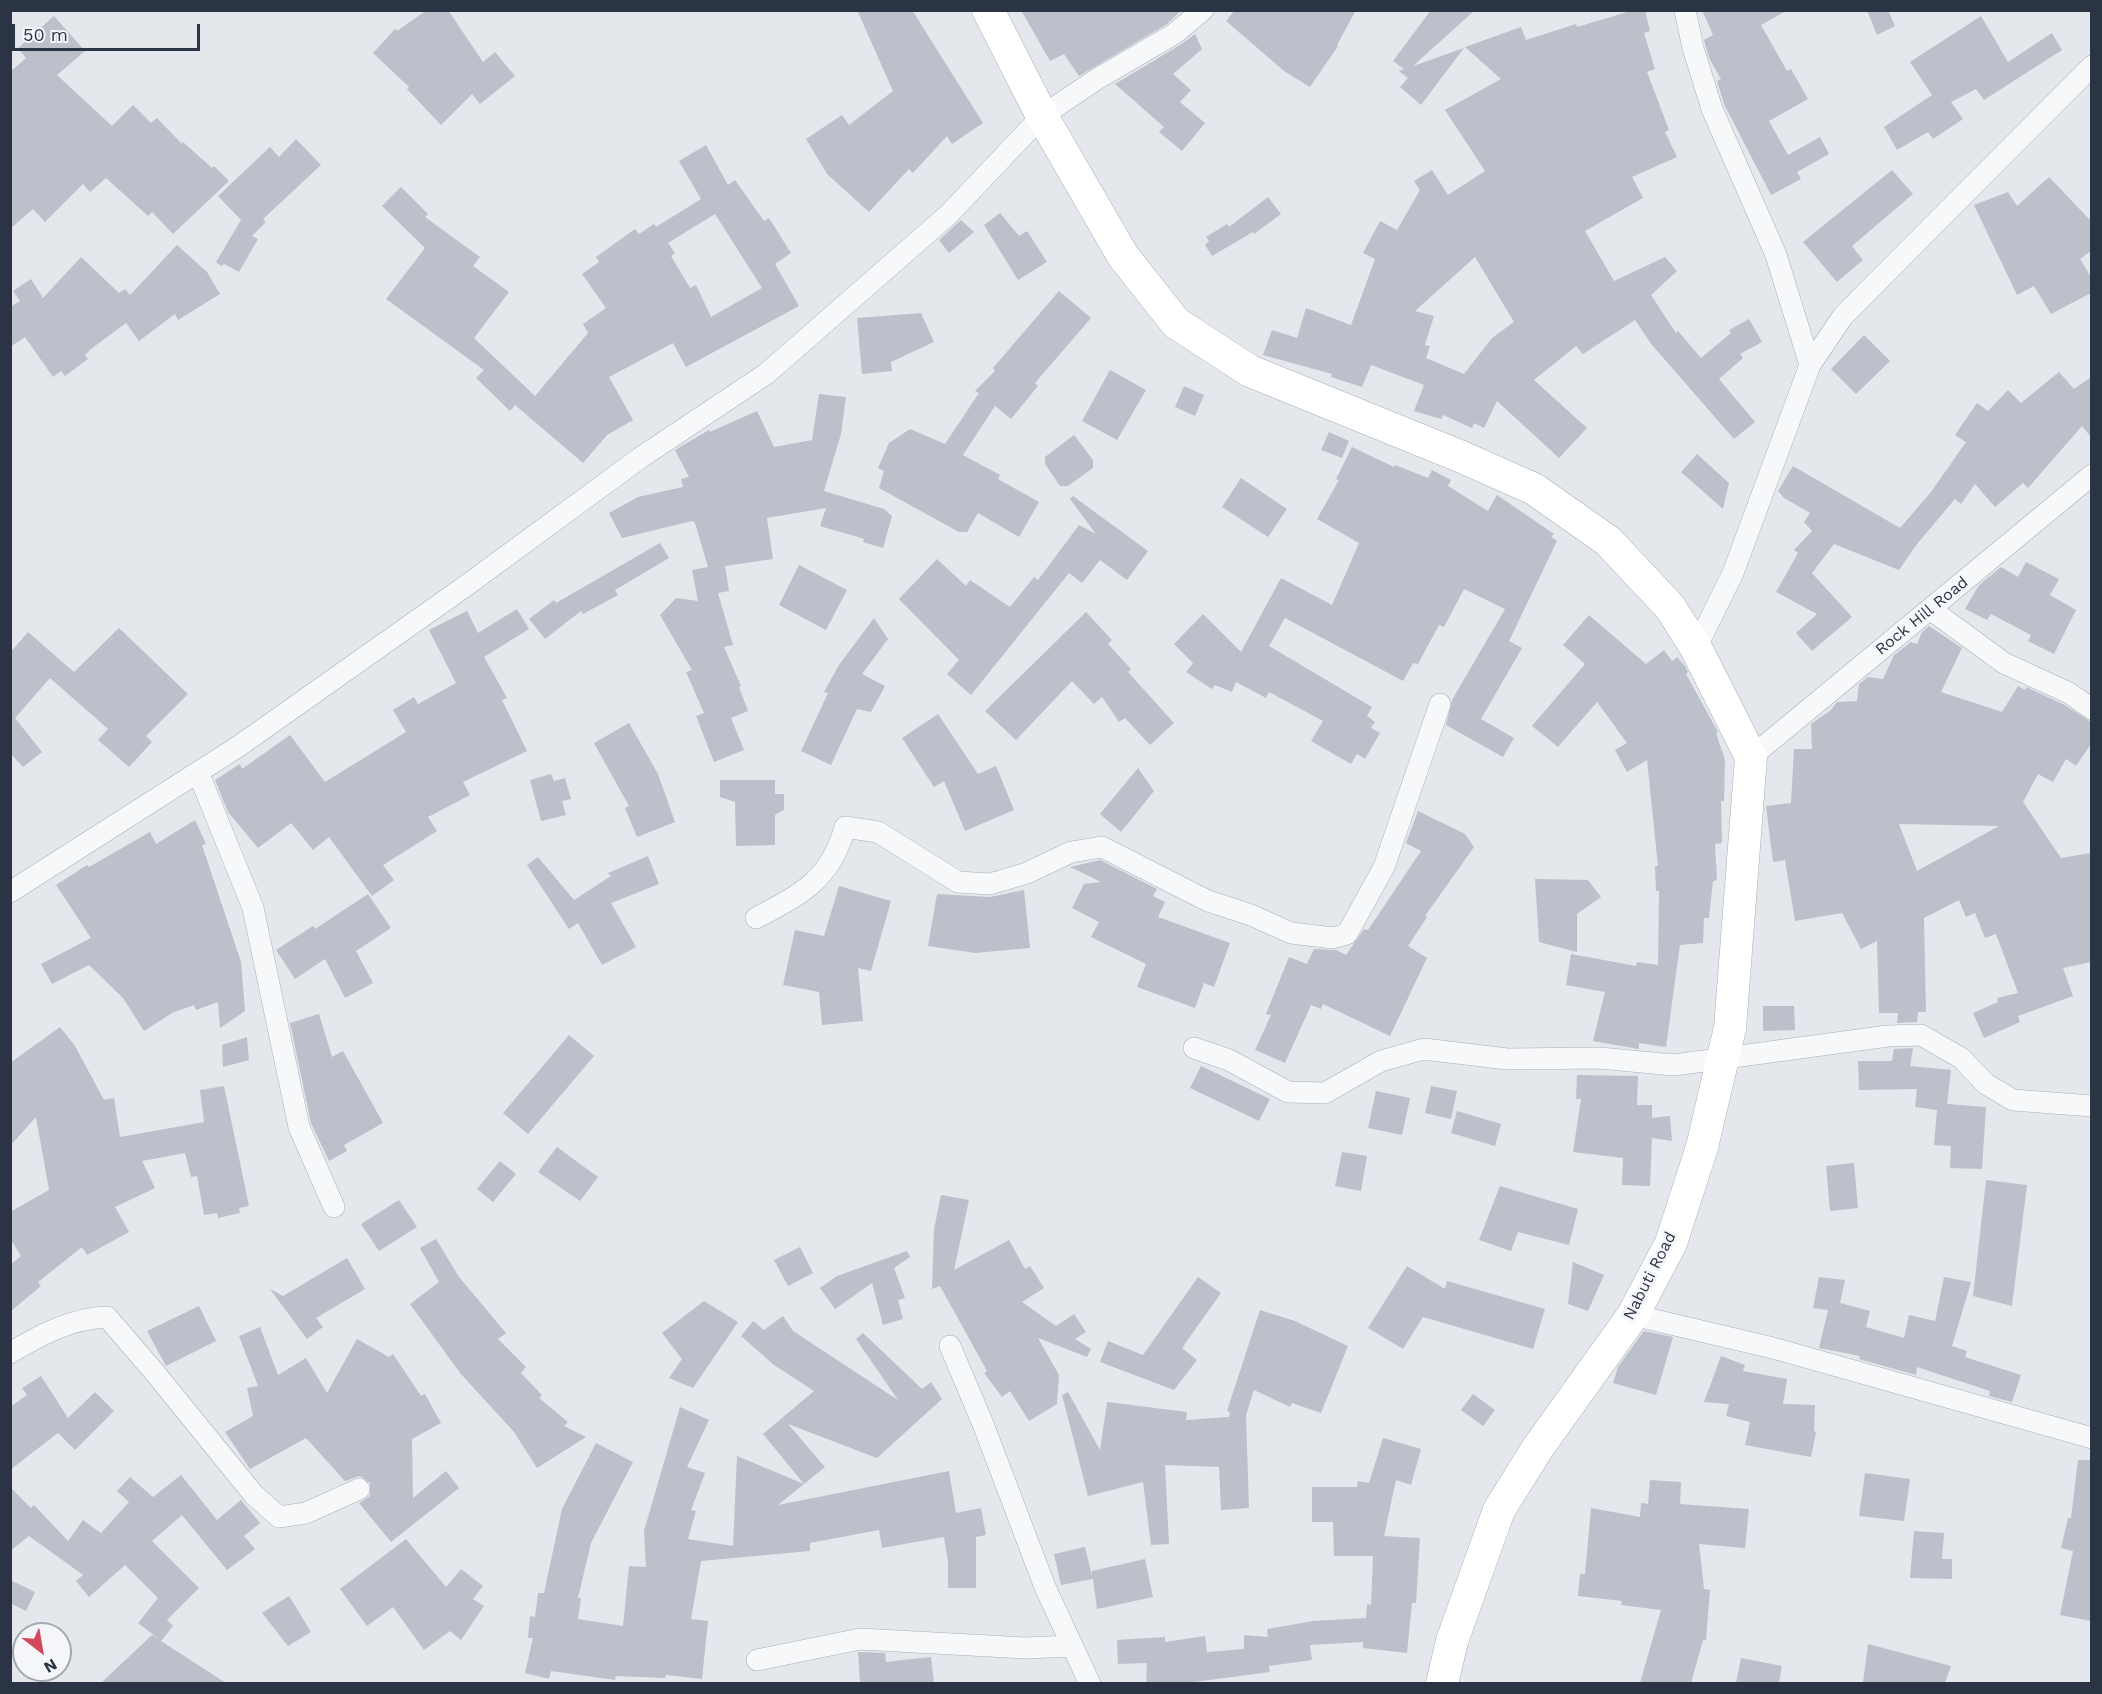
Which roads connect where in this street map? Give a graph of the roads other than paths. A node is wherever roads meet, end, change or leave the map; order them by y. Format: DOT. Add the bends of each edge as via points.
graph roads {
  1 [pos="988,10"];
  2 [pos="1203,10"];
  3 [pos="1684,10"];
  4 [pos="2091,66"];
  5 [pos="1042,116"];
  6 [pos="1810,364"];
  7 [pos="2091,475"];
  8 [pos="1930,609"];
  9 [pos="1696,648"];
  10 [pos="1440,704"];
  11 [pos="2091,709"];
  12 [pos="1751,757"];
  13 [pos="198,772"];
  14 [pos="10,892"];
  15 [pos="756,918"];
  16 [pos="1194,1048"];
  17 [pos="1722,1059"];
  18 [pos="2091,1106"];
  19 [pos="334,1207"];
  20 [pos="1633,1315"];
  21 [pos="950,1346"];
  22 [pos="10,1353"];
  23 [pos="2091,1438"];
  24 [pos="359,1489"];
  25 [pos="1072,1646"];
  26 [pos="758,1660"];
  27 [pos="1090,1683"];
  28 [pos="1442,1683"];
  1 -- 5 [label="street"];
  2 -- 5 [label="street" via="1174,34"];
  3 -- 6 [label="street" via="1712,109 1776,255"];
  4 -- 6 [label="street" via="1843,316"];
  5 -- 9 [label="street" via="1123,256 1176,323 1250,371 1534,489 1608,541 1670,607"];
  5 -- 13 [label="street" via="948,215 766,374 640,458 467,585"];
  6 -- 9 [label="street" via="1733,573"];
  7 -- 8 [label="street, Rock Hill Road"];
  8 -- 11 [label="street" via="2004,663 2069,693"];
  8 -- 12 [label="street, Rock Hill Road"];
  9 -- 12 [label="street"];
  10 -- 15 [label="street" via="1384,867 1347,934 1333,938 1291,933 1208,901 1102,847 1071,852 1027,873 990,884 958,882 878,832 844,827 838,852 804,893"];
  12 -- 17 [label="street, Nabuti Road" via="1730,1028"];
  13 -- 14 [label="street"];
  13 -- 19 [label="street" via="254,908 299,1127"];
  16 -- 17 [label="street" via="1229,1060 1288,1092 1307,1093 1325,1093 1381,1061 1424,1049 1506,1059 1599,1058 1674,1065"];
  17 -- 18 [label="street" via="1888,1036 1922,1035 1961,1058 1986,1084 2013,1100"];
  17 -- 20 [label="street, Nabuti Road" via="1702,1147 1671,1243"];
  20 -- 23 [label="street" via="1773,1348"];
  20 -- 28 [label="street, Nabuti Road" via="1537,1449 1499,1510 1452,1641"];
  21 -- 25 [label="street" via="1044,1587"];
  22 -- 24 [label="street" via="72,1323 107,1317 254,1495 279,1517 306,1513"];
  25 -- 26 [label="street" via="1026,1648 860,1638"];
  25 -- 27 [label="street"];
}
